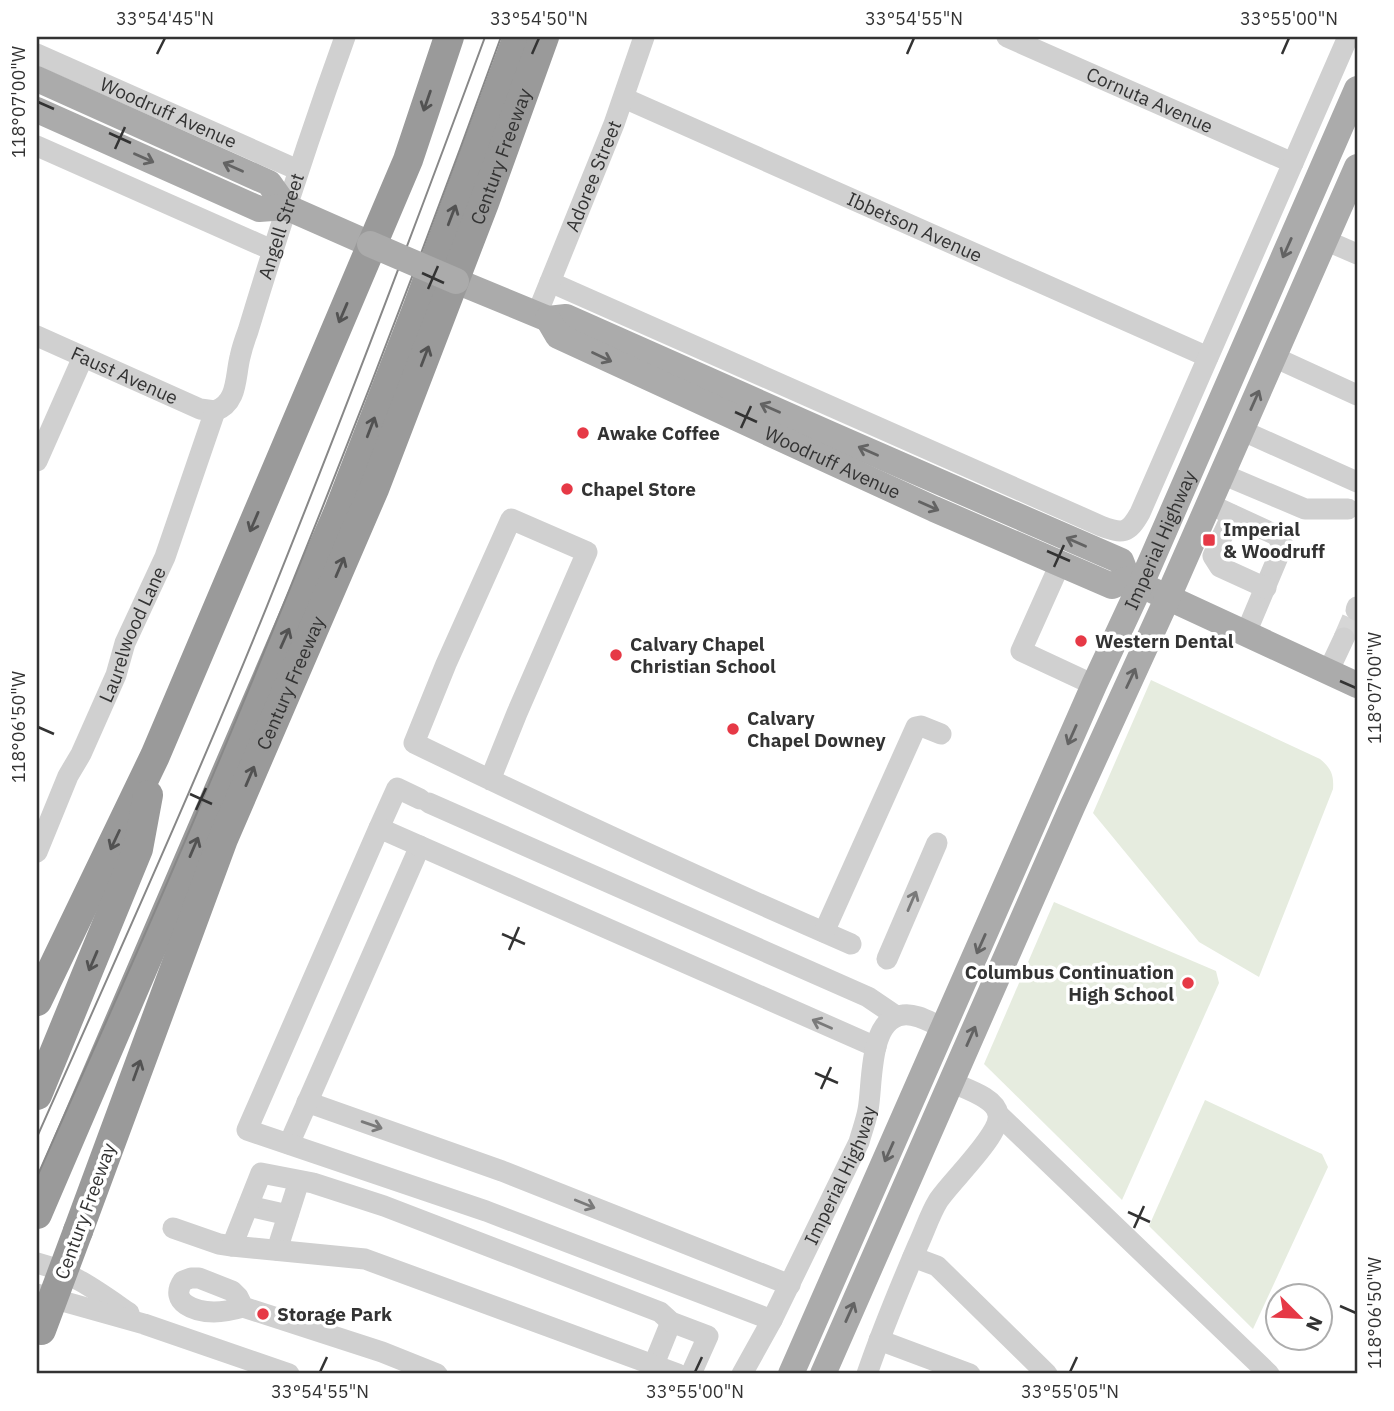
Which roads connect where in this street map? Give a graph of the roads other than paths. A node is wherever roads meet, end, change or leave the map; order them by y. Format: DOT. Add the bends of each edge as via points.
graph roads {
  1 [pos="345,37"];
  2 [pos="449,37"];
  3 [pos="518,37"];
  4 [pos="544,37"];
  5 [pos="644,37"];
  6 [pos="1007,37"];
  7 [pos="1348,37"];
  8 [pos="37,54"];
  9 [pos="37,79"];
  10 [pos="1357,89"];
  11 [pos="624,98"];
  12 [pos="37,110"];
  13 [pos="1357,124"];
  14 [pos="37,146"];
  15 [pos="1293,163"];
  16 [pos="298,170"];
  17 [pos="1354,183"];
  18 [pos="286,207"];
  19 [pos="1325,240"];
  20 [pos="272,250"];
  21 [pos="1357,254"];
  22 [pos="550,282"];
  23 [pos="542,317"];
  24 [pos="37,336"];
  25 [pos="83,356"];
  26 [pos="1208,356"];
  27 [pos="1274,357"];
  28 [pos="1357,395"];
  29 [pos="215,411"];
  30 [pos="1241,430"];
  31 [pos="827,447"];
  32 [pos="37,461"];
  33 [pos="1222,474"];
  34 [pos="1357,482"];
  35 [pos="1221,509"];
  36 [pos="1348,509"];
  37 [pos="1060,564"];
  38 [pos="1134,581"];
  39 [pos="1266,588"];
  40 [pos="1168,597"];
  41 [pos="1247,634"];
  42 [pos="1344,638"];
  43 [pos="1328,672"];
  44 [pos="1094,685"];
  45 [pos="1357,685"];
  46 [pos="941,734"];
  47 [pos="155,756"];
  48 [pos="490,780"];
  49 [pos="379,828"];
  50 [pos="223,839"];
  51 [pos="937,843"];
  52 [pos="420,846"];
  53 [pos="37,852"];
  54 [pos="824,932"];
  55 [pos="851,944"];
  56 [pos="887,959"];
  57 [pos="37,1001"];
  58 [pos="896,1016"];
  59 [pos="944,1028"];
  60 [pos="876,1047"];
  61 [pos="951,1082"];
  62 [pos="37,1095"];
  63 [pos="307,1102"];
  64 [pos="998,1114"];
  65 [pos="289,1144"];
  66 [pos="62,1157"];
  67 [pos="299,1181"];
  68 [pos="248,1206"];
  69 [pos="37,1213"];
  70 [pos="288,1215"];
  71 [pos="173,1228"];
  72 [pos="232,1246"];
  73 [pos="277,1250"];
  74 [pos="913,1257"];
  75 [pos="37,1263"];
  76 [pos="790,1285"];
  77 [pos="37,1294"];
  78 [pos="243,1307"];
  79 [pos="772,1320"];
  80 [pos="671,1322"];
  81 [pos="144,1324"];
  82 [pos="38,1340"];
  83 [pos="879,1340"];
  84 [pos="652,1369"];
  85 [pos="289,1374"];
  86 [pos="437,1374"];
  87 [pos="678,1374"];
  88 [pos="691,1374"];
  89 [pos="742,1374"];
  90 [pos="791,1374"];
  91 [pos="822,1374"];
  92 [pos="867,1374"];
  93 [pos="970,1374"];
  94 [pos="1047,1374"];
  95 [pos="1269,1374"];
  1 -- 16 [label="street, Angell Street"];
  2 -- 47 [label="highway, one-way" via="408,160"];
  66 -- 3 [label="highway, one-way" via="339,511"];
  50 -- 4 [label="highway, Century Freeway, one-way" via="374,489"];
  5 -- 11 [label="street, Adoree Street"];
  6 -- 15 [label="street, Cornuta Avenue"];
  7 -- 15 [label="street, Imperial Highway"];
  8 -- 16 [label="street, Woodruff Avenue"];
  18 -- 9 [label="main road, Woodruff Avenue, one-way" via="269,183"];
  10 -- 38 [label="main road, Imperial Highway, one-way"];
  11 -- 22 [label="street, Adoree Street"];
  11 -- 26 [label="street, Ibbetson Avenue"];
  12 -- 18 [label="main road, Woodruff Avenue, one-way" via="259,209"];
  13 -- 17 [label="main road" via="1334,175 1334,182"];
  14 -- 20 [label="street"];
  15 -- 26 [label="street, Imperial Highway"];
  16 -- 18 [label="street, Angell Street"];
  17 -- 19 [label="main road, Imperial Highway"];
  18 -- 20 [label="street, Angell Street"];
  18 -- 23 [label="main road, Woodruff Avenue, bridge"];
  19 -- 21 [label="street"];
  19 -- 27 [label="main road, Imperial Highway"];
  20 -- 29 [label="street, Angell Street" via="240,356 234,392 228,404"];
  22 -- 23 [label="street, Adoree Street"];
  22 -- 26 [label="street, Imperial Highway" via="1114,531 1126,531 1140,513"];
  23 -- 31 [label="main road, Woodruff Avenue" via="558,336"];
  24 -- 25 [label="street, Faust Avenue"];
  25 -- 29 [label="street, Faust Avenue" via="200,409"];
  25 -- 32 [label="street"];
  27 -- 28 [label="street"];
  30 -- 27 [label="main road, Imperial Highway, one-way"];
  29 -- 53 [label="street, Laurelwood Lane" via="165,557"];
  30 -- 33 [label="main road, Imperial Highway"];
  30 -- 34 [label="street"];
  31 -- 37 [label="main road, Woodruff Avenue, one-way"];
  38 -- 31 [label="main road, Woodruff Avenue, one-way" via="1121,561"];
  33 -- 35 [label="main road, Imperial Highway"];
  33 -- 36 [label="street" via="1304,509"];
  35 -- 39 [label="street" via="1213,556 1220,567"];
  35 -- 39 [label="street" via="1276,535 1283,545"];
  35 -- 40 [label="main road, Imperial Highway"];
  37 -- 38 [label="main road, Woodruff Avenue" via="1112,586"];
  37 -- 44 [label="street" via="1021,651"];
  38 -- 40 [label="main road, Woodruff Avenue"];
  38 -- 44 [label="main road, Imperial Highway"];
  39 -- 41 [label="street"];
  40 -- 41 [label="main road, Woodruff Avenue"];
  61 -- 40 [label="main road, Imperial Highway, one-way"];
  41 -- 43 [label="main road, Woodruff Avenue"];
  42 -- 43 [label="street"];
  43 -- 45 [label="main road, Woodruff Avenue"];
  44 -- 59 [label="main road, Imperial Highway, one-way"];
  46 -- 54 [label="street" via="916,727"];
  47 -- 57 [label="highway, one-way"];
  47 -- 62 [label="highway, one-way" via="138,849"];
  48 -- 48 [label="street" via="414,743 511,519 587,552"];
  48 -- 54 [label="street"];
  49 -- 52 [label="street"];
  49 -- 58 [label="street" via="397,788 868,997"];
  49 -- 65 [label="street" via="247,1130"];
  50 -- 66 [label="highway"];
  82 -- 50 [label="highway, Century Freeway, one-way, bridge"];
  56 -- 51 [label="street, one-way"];
  60 -- 52 [label="street, one-way" via="769,1000 714,965 567,900"];
  52 -- 63 [label="street"];
  54 -- 55 [label="street"];
  58 -- 59 [label="street" via="912,1015"];
  58 -- 60 [label="street, Imperial Highway" via="882,1029"];
  59 -- 90 [label="main road, Imperial Highway, one-way"];
  60 -- 76 [label="street, Imperial Highway" via="859,1142"];
  61 -- 64 [label="street" via="985,1097"];
  91 -- 61 [label="main road, Imperial Highway, one-way"];
  63 -- 65 [label="street"];
  63 -- 76 [label="street, one-way" via="502,1171"];
  64 -- 74 [label="street" via="991,1138 938,1201"];
  64 -- 95 [label="street"];
  65 -- 79 [label="street" via="486,1211"];
  66 -- 69 [label="highway"];
  67 -- 68 [label="street" via="261,1173"];
  67 -- 70 [label="street"];
  67 -- 80 [label="street" via="410,1216 660,1312"];
  68 -- 70 [label="street"];
  68 -- 72 [label="street"];
  70 -- 73 [label="street"];
  71 -- 72 [label="street"];
  72 -- 73 [label="street"];
  73 -- 84 [label="street" via="369,1260"];
  74 -- 83 [label="street"];
  74 -- 94 [label="street" via="937,1266"];
  75 -- 81 [label="street" via="86,1283"];
  76 -- 79 [label="street, Imperial Highway"];
  77 -- 81 [label="street"];
  78 -- 86 [label="street"];
  79 -- 89 [label="street, Imperial Highway"];
  80 -- 84 [label="street"];
  80 -- 88 [label="street" via="708,1336"];
  81 -- 85 [label="street"];
  83 -- 92 [label="street"];
  83 -- 93 [label="street"];
  84 -- 87 [label="street"];
}
